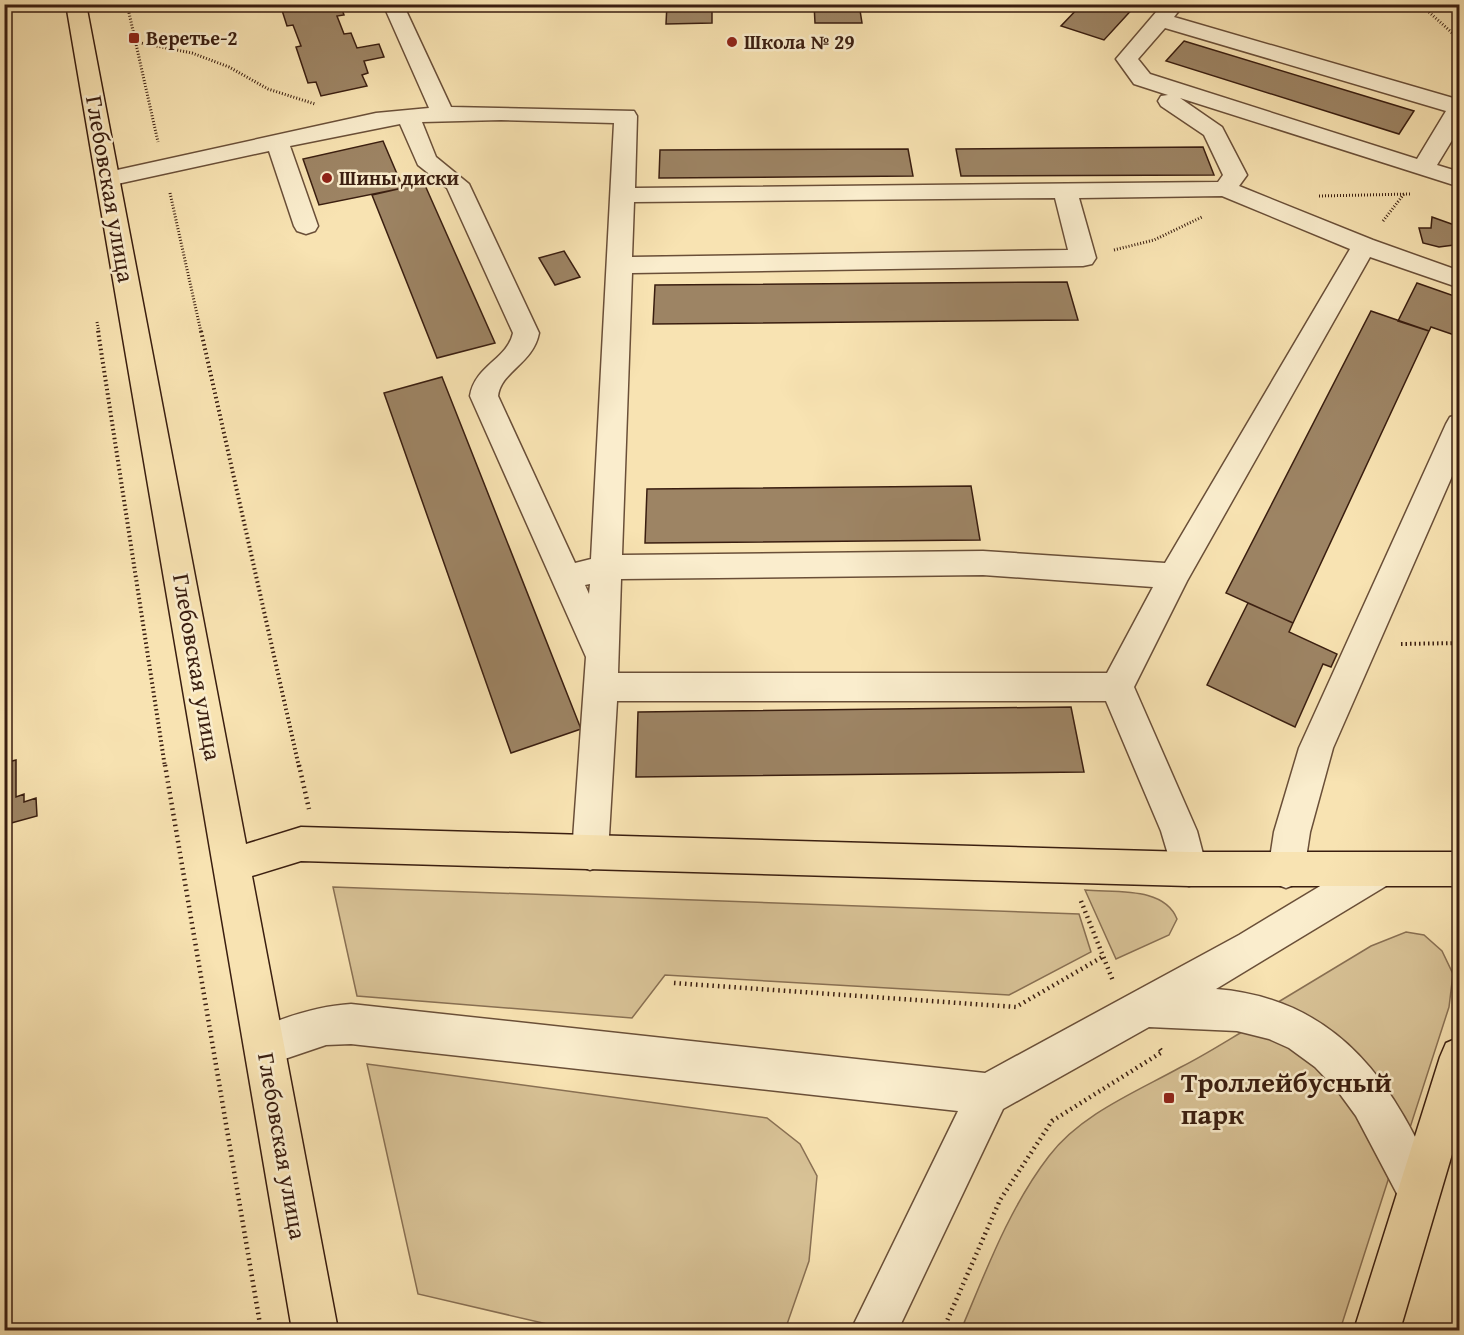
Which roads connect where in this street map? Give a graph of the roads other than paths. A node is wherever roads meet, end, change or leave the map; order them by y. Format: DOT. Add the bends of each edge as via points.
graph roads {
  1 [pos="76,4"];
  2 [pos="393,4"];
  3 [pos="1167,12"];
  4 [pos="1142,79"];
  5 [pos="1459,107"];
  6 [pos="442,113"];
  7 [pos="408,116"];
  8 [pos="277,141"];
  9 [pos="1423,169"];
  10 [pos="108,179"];
  11 [pos="1460,180"];
  12 [pos="1225,189"];
  13 [pos="1065,190"];
  14 [pos="622,195"];
  15 [pos="306,226"];
  16 [pos="1364,246"];
  17 [pos="619,265"];
  18 [pos="1460,280"];
  19 [pos="1460,424"];
  20 [pos="606,567"];
  21 [pos="1174,576"];
  22 [pos="566,578"];
  23 [pos="601,672"];
  24 [pos="1117,687"];
  25 [pos="590,853"];
  26 [pos="233,865"];
  27 [pos="1189,869"];
  28 [pos="1460,869"];
  29 [pos="1286,870"];
  30 [pos="1378,872"];
  31 [pos="1146,1007"];
  32 [pos="264,1046"];
  33 [pos="1460,1057"];
  34 [pos="988,1094"];
  35 [pos="1419,1192"];
  36 [pos="315,1330"];
  37 [pos="874,1330"];
  38 [pos="1377,1330"];
  1 -- 10 [label="main road, Глебовская улица"];
  2 -- 6 [label="lane"];
  3 -- 4 [label="lane" via="1127,59"];
  3 -- 5 [label="lane"];
  4 -- 9 [label="lane"];
  4 -- 12 [label="lane" via="1214,132 1235,175"];
  5 -- 9 [label="lane"];
  6 -- 7 [label="lane"];
  6 -- 14 [label="lane" via="626,116"];
  7 -- 8 [label="lane"];
  7 -- 22 [label="lane" via="426,160 457,184 526,333 523,347 486,383 484,396"];
  8 -- 10 [label="lane"];
  8 -- 15 [label="lane"];
  9 -- 11 [label="lane"];
  10 -- 26 [label="main road, Глебовская улица"];
  12 -- 13 [label="lane"];
  12 -- 16 [label="lane"];
  13 -- 14 [label="lane"];
  13 -- 17 [label="lane" via="1083,258"];
  14 -- 17 [label="lane"];
  16 -- 18 [label="lane"];
  16 -- 21 [label="lane"];
  17 -- 20 [label="lane"];
  19 -- 29 [label="lane" via="1316,748 1292,832"];
  20 -- 21 [label="lane" via="983,563"];
  20 -- 22 [label="lane"];
  20 -- 23 [label="lane"];
  21 -- 24 [label="lane"];
  22 -- 23 [label="lane"];
  23 -- 24 [label="lane"];
  23 -- 25 [label="lane"];
  24 -- 27 [label="lane" via="1179,831"];
  25 -- 26 [label="main road" via="301,844"];
  25 -- 27 [label="main road"];
  26 -- 32 [label="main road, Глебовская улица"];
  27 -- 29 [label="main road"];
  28 -- 30 [label="main road"];
  29 -- 30 [label="main road"];
  30 -- 31 [label="lane"];
  31 -- 34 [label="lane"];
  31 -- 35 [label="lane" via="1236,1011 1297,1028 1346,1066 1379,1113"];
  32 -- 34 [label="lane" via="326,1025 351,1024"];
  32 -- 36 [label="main road, Глебовская улица"];
  33 -- 35 [label="main road"];
  34 -- 37 [label="lane"];
  35 -- 38 [label="main road"];
}
